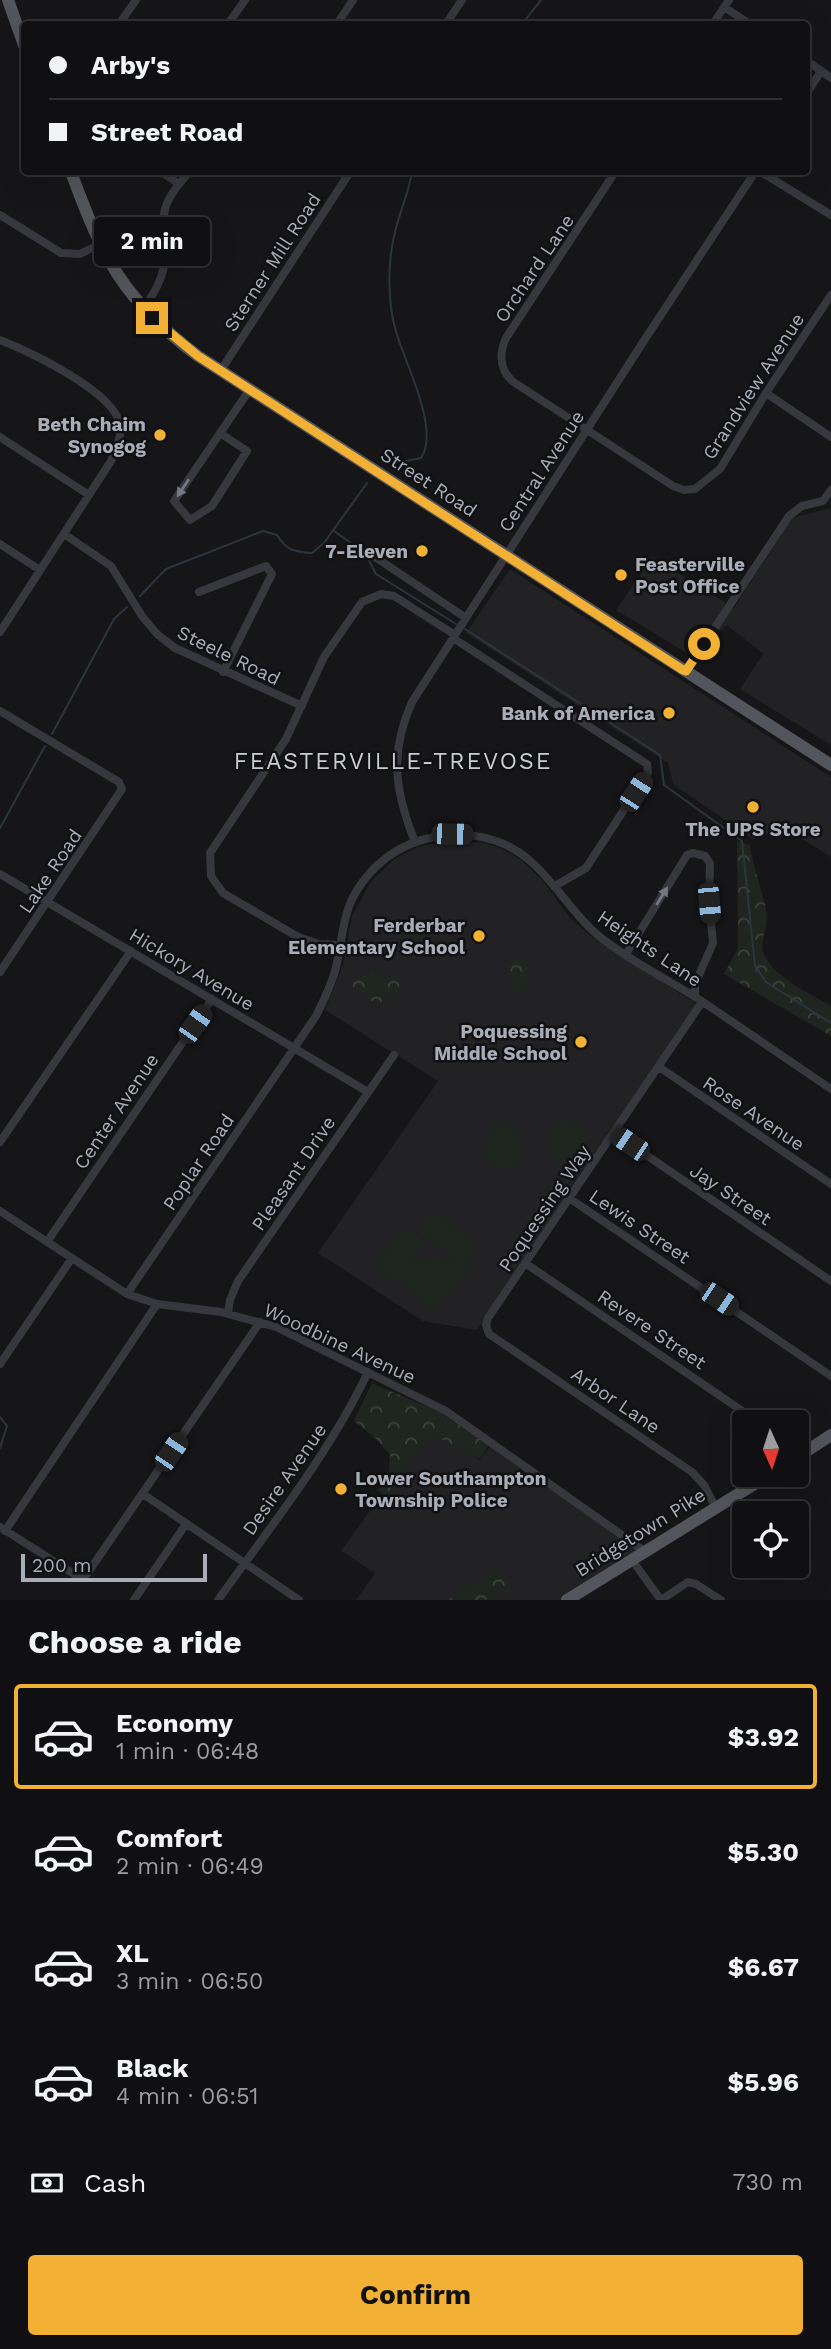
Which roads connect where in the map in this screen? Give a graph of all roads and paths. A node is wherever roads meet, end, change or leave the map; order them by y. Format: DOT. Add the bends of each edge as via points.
graph roads {
  1 [pos="8,0"];
  2 [pos="136,0"];
  3 [pos="244,0"];
  4 [pos="353,0"];
  5 [pos="462,0"];
  6 [pos="726,3"];
  7 [pos="121,21"];
  8 [pos="230,21"];
  9 [pos="339,21"];
  10 [pos="448,21"];
  11 [pos="715,21"];
  12 [pos="747,21"];
  13 [pos="21,37"];
  14 [pos="810,63"];
  15 [pos="821,71"];
  16 [pos="831,78"];
  17 [pos="810,88"];
  18 [pos="72,175"];
  19 [pos="166,175"];
  20 [pos="186,175"];
  21 [pos="348,175"];
  22 [pos="613,175"];
  23 [pos="753,175"];
  24 [pos="766,175"];
  25 [pos="179,184"];
  26 [pos="0,215"];
  27 [pos="831,215"];
  28 [pos="100,244"];
  29 [pos="831,295"];
  30 [pos="143,309"];
  31 [pos="0,340"];
  32 [pos="221,370"];
  33 [pos="250,389"];
  34 [pos="766,393"];
  35 [pos="586,430"];
  36 [pos="220,433"];
  37 [pos="0,437"];
  38 [pos="831,437"];
  39 [pos="831,489"];
  40 [pos="89,495"];
  41 [pos="64,534"];
  42 [pos="0,544"];
  43 [pos="506,555"];
  44 [pos="375,557"];
  45 [pos="40,570"];
  46 [pos="199,592"];
  47 [pos="466,618"];
  48 [pos="0,632"];
  49 [pos="454,637"];
  50 [pos="686,671"];
  51 [pos="223,672"];
  52 [pos="302,706"];
  53 [pos="0,711"];
  54 [pos="831,765"];
  55 [pos="415,842"];
  56 [pos="0,874"];
  57 [pos="555,886"];
  58 [pos="48,902"];
  59 [pos="339,945"];
  60 [pos="131,951"];
  61 [pos="626,954"];
  62 [pos="0,972"];
  63 [pos="212,999"];
  64 [pos="699,1000"];
  65 [pos="295,1048"];
  66 [pos="394,1055"];
  67 [pos="659,1067"];
  68 [pos="831,1089"];
  69 [pos="368,1092"];
  70 [pos="614,1133"];
  71 [pos="0,1142"];
  72 [pos="831,1185"];
  73 [pos="569,1198"];
  74 [pos="0,1211"];
  75 [pos="47,1242"];
  76 [pos="72,1258"];
  77 [pos="525,1263"];
  78 [pos="831,1281"];
  79 [pos="127,1294"];
  80 [pos="157,1304"];
  81 [pos="228,1313"];
  82 [pos="260,1322"];
  83 [pos="487,1329"];
  84 [pos="0,1364"];
  85 [pos="368,1372"];
  86 [pos="831,1376"];
  87 [pos="741,1410"];
  88 [pos="831,1435"];
  89 [pos="809,1449"];
  90 [pos="748,1488"];
  91 [pos="143,1494"];
  92 [pos="716,1508"];
  93 [pos="186,1524"];
  94 [pos="3,1529"];
  95 [pos="646,1552"];
  96 [pos="632,1560"];
  97 [pos="244,1563"];
  98 [pos="572,1599"];
  99 [pos="134,1600"];
  100 [pos="218,1600"];
  101 [pos="299,1600"];
  102 [pos="661,1600"];
  103 [pos="721,1600"];
  1 -- 13 [label="main road"];
  2 -- 7 [label="street"];
  3 -- 8 [label="street"];
  4 -- 9 [label="street"];
  5 -- 10 [label="street"];
  6 -- 11 [label="street"];
  6 -- 12 [label="street"];
  14 -- 15 [label="street"];
  15 -- 16 [label="street"];
  15 -- 17 [label="street"];
  18 -- 28 [label="main road, Street Road"];
  19 -- 25 [label="street"];
  20 -- 25 [label="street"];
  21 -- 32 [label="street, Sterner Mill Road"];
  22 -- 35 [label="street, Orchard Lane" via="506,338 500,356 510,379"];
  23 -- 35 [label="street, Central Avenue"];
  24 -- 27 [label="street"];
  25 -- 30 [label="street" via="165,209 163,272"];
  26 -- 28 [label="street" via="61,253 80,254"];
  28 -- 30 [label="main road, Street Road" via="122,284"];
  29 -- 34 [label="street, Grandview Avenue"];
  30 -- 32 [label="main road, Street Road" via="167,333"];
  31 -- 40 [label="street" via="47,362 113,408 120,427 119,443"];
  32 -- 33 [label="main road, Street Road"];
  33 -- 36 [label="street"];
  33 -- 43 [label="main road, Street Road"];
  34 -- 35 [label="street, Grandview Avenue" via="724,464 695,489 673,486"];
  34 -- 38 [label="street"];
  35 -- 43 [label="street, Central Avenue"];
  36 -- 36 [label="street, one-way" via="174,501 190,520 212,506 247,451"];
  37 -- 40 [label="street"];
  39 -- 50 [label="street" via="823,501 802,506 789,516"];
  40 -- 41 [label="street"];
  41 -- 45 [label="street"];
  41 -- 51 [label="street, Steele Road" via="111,566 161,638"];
  42 -- 45 [label="street"];
  43 -- 47 [label="street, Central Avenue"];
  43 -- 50 [label="main road, Street Road"];
  44 -- 47 [label="street"];
  45 -- 48 [label="street"];
  46 -- 51 [label="street" via="266,566 272,574"];
  47 -- 49 [label="street, Central Avenue"];
  49 -- 52 [label="street" via="394,596 381,594 366,600 324,657"];
  49 -- 55 [label="street, Central Avenue" via="412,702 399,738 397,782"];
  49 -- 57 [label="street" via="649,768 586,868"];
  50 -- 54 [label="main road, Street Road"];
  51 -- 52 [label="street, Steele Road"];
  52 -- 59 [label="street" via="286,739 213,846 209,869 223,893 288,932 308,941"];
  53 -- 58 [label="street, Lake Road" via="121,785 122,792"];
  55 -- 57 [label="street, Heights Lane" via="452,834 495,840 532,861"];
  55 -- 59 [label="street, Heights Lane" via="383,861 359,887 347,908"];
  56 -- 58 [label="street, Hickory Avenue"];
  57 -- 61 [label="street, Heights Lane" via="579,919"];
  58 -- 60 [label="street, Hickory Avenue"];
  58 -- 62 [label="street, Lake Road"];
  59 -- 65 [label="street, Heights Lane" via="327,995"];
  60 -- 63 [label="street, Hickory Avenue"];
  60 -- 71 [label="street"];
  61 -- 64 [label="street, Heights Lane"];
  61 -- 64 [label="street, Poquessing Way, one-way" via="687,855 708,858 713,943 695,984"];
  63 -- 65 [label="street, Hickory Avenue"];
  63 -- 75 [label="street, Center Avenue"];
  64 -- 67 [label="street, Poquessing Way"];
  64 -- 68 [label="street, Heights Lane"];
  65 -- 69 [label="street, Hickory Avenue"];
  65 -- 79 [label="street, Poplar Road"];
  66 -- 69 [label="street, Pleasant Drive"];
  67 -- 70 [label="street, Poquessing Way"];
  67 -- 72 [label="street, Rose Avenue"];
  69 -- 81 [label="street, Pleasant Drive" via="238,1281"];
  70 -- 73 [label="street, Poquessing Way"];
  70 -- 78 [label="street, Jay Street"];
  73 -- 77 [label="street, Poquessing Way"];
  73 -- 86 [label="street, Lewis Street"];
  74 -- 75 [label="street, Woodbine Avenue"];
  75 -- 76 [label="street, Woodbine Avenue"];
  76 -- 79 [label="street, Woodbine Avenue"];
  76 -- 84 [label="street"];
  77 -- 83 [label="street, Poquessing Way" via="488,1318"];
  77 -- 87 [label="street, Revere Street"];
  79 -- 80 [label="street, Woodbine Avenue"];
  80 -- 81 [label="street, Woodbine Avenue"];
  80 -- 94 [label="street"];
  81 -- 82 [label="street, Woodbine Avenue"];
  82 -- 85 [label="street, Woodbine Avenue"];
  82 -- 91 [label="street"];
  83 -- 92 [label="street, Arbor Lane" via="683,1464 704,1485"];
  85 -- 95 [label="street, Woodbine Avenue" via="461,1421"];
  85 -- 97 [label="street, Desire Avenue" via="332,1440"];
  88 -- 89 [label="main road"];
  90 -- 92 [label="main road, Bridgetown Pike"];
  91 -- 93 [label="street"];
  91 -- 94 [label="street" via="87,1574 80,1577"];
  92 -- 95 [label="main road, Bridgetown Pike"];
  93 -- 97 [label="street"];
  93 -- 99 [label="street"];
  95 -- 96 [label="main road, Bridgetown Pike"];
  96 -- 98 [label="main road, Bridgetown Pike"];
  96 -- 102 [label="street"];
  97 -- 100 [label="street, Desire Avenue"];
  97 -- 101 [label="street"];
  102 -- 103 [label="street" via="688,1583"];
}
